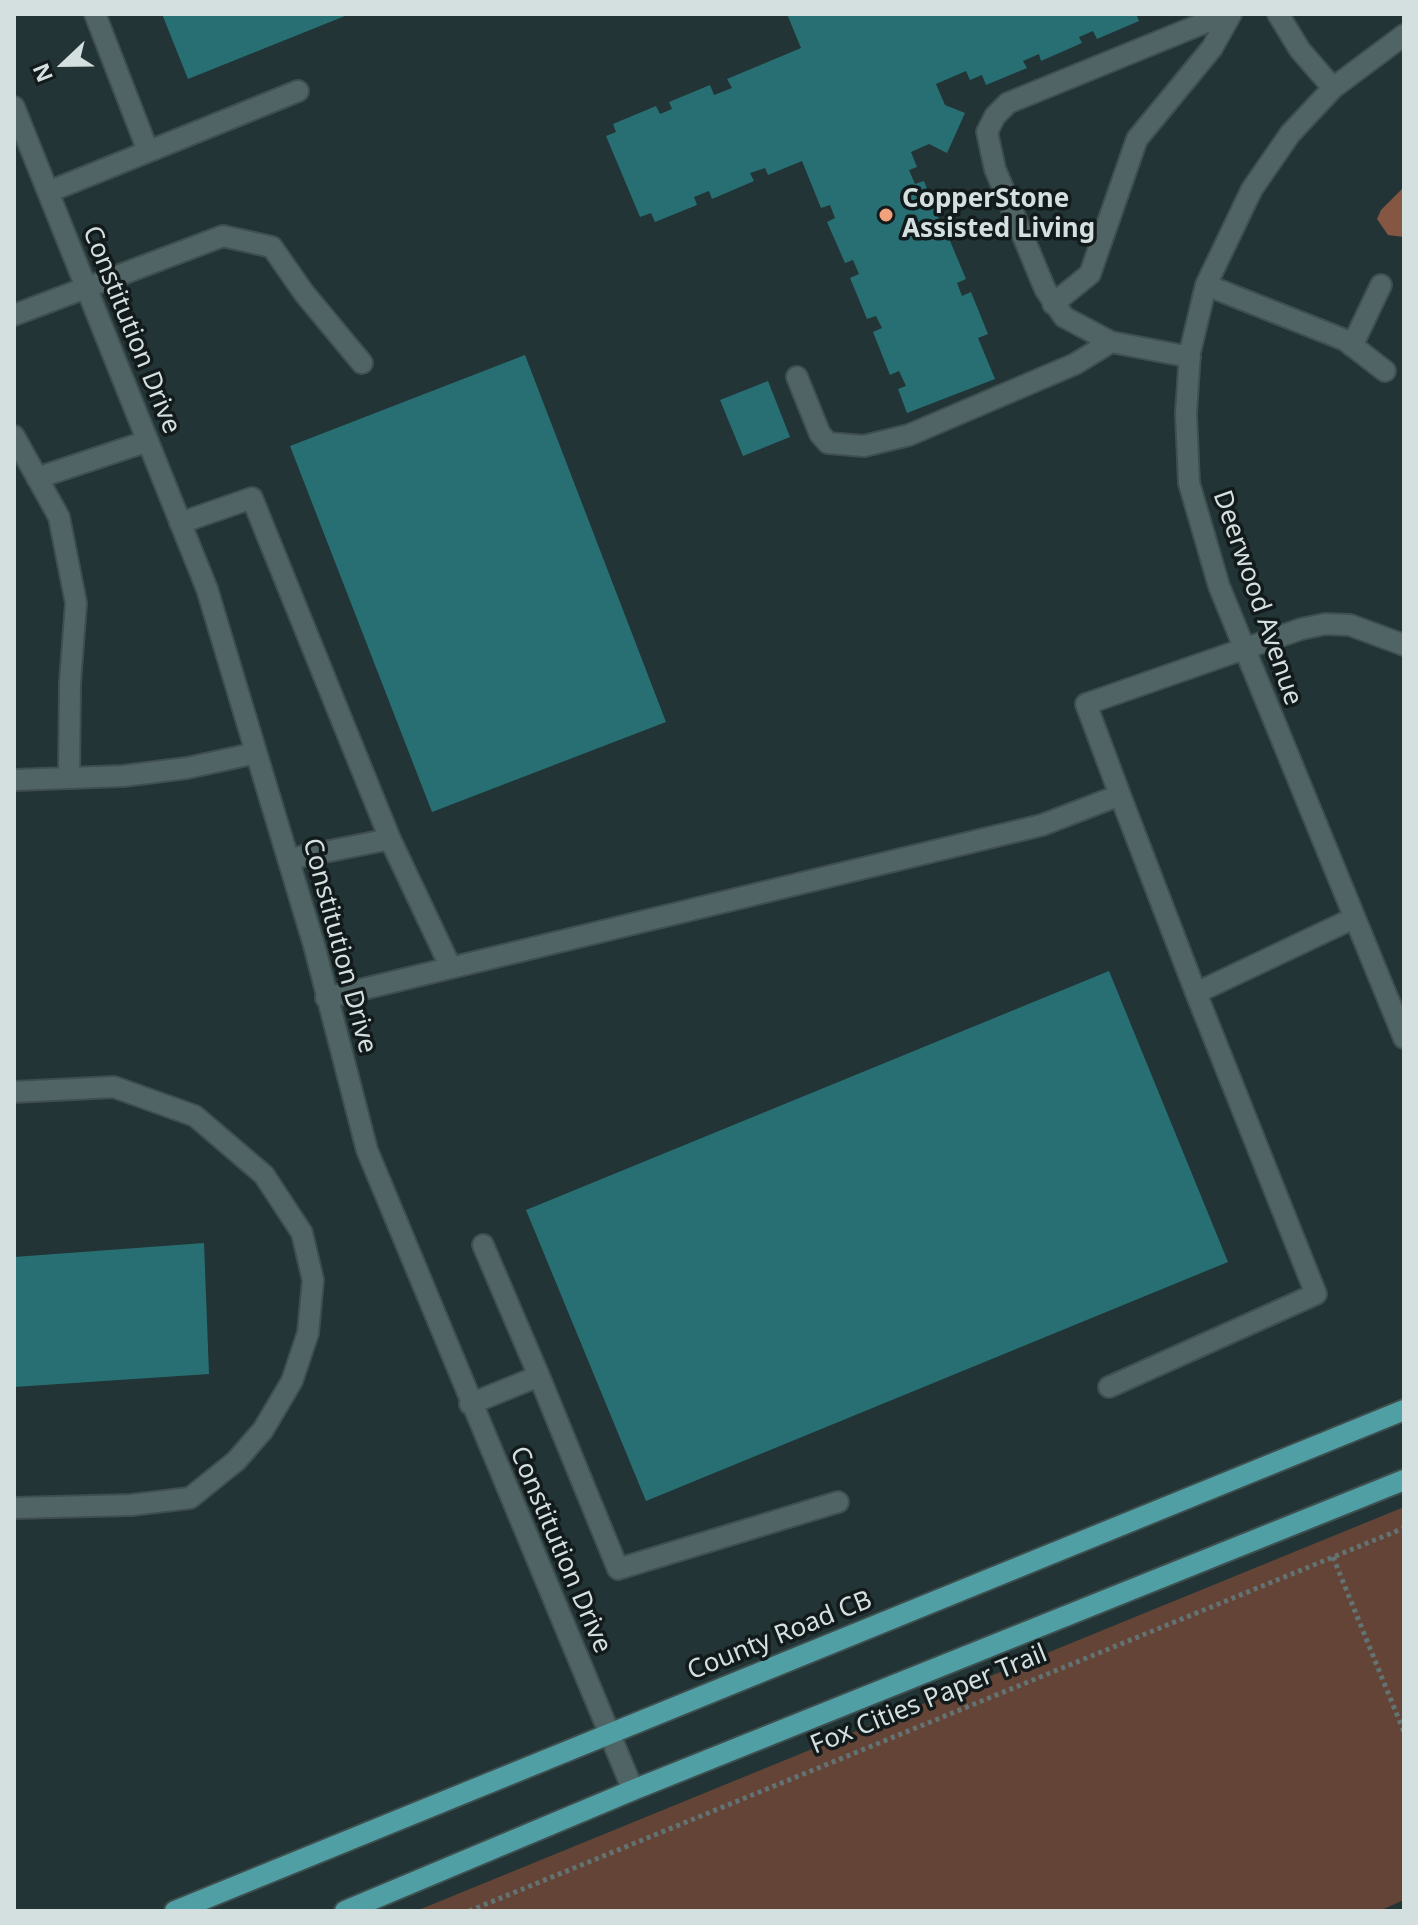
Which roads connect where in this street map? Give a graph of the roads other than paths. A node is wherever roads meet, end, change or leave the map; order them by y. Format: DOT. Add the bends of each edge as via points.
graph roads {
  1 [pos="95,14"];
  2 [pos="1229,14"];
  3 [pos="1278,14"];
  4 [pos="1404,35"];
  5 [pos="1333,88"];
  6 [pos="298,91"];
  7 [pos="14,107"];
  8 [pos="148,151"];
  9 [pos="48,192"];
  10 [pos="1206,285"];
  11 [pos="1381,285"];
  12 [pos="87,289"];
  13 [pos="1053,304"];
  14 [pos="14,315"];
  15 [pos="1111,342"];
  16 [pos="1352,346"];
  17 [pos="1190,357"];
  18 [pos="362,363"];
  19 [pos="1385,371"];
  20 [pos="797,377"];
  21 [pos="14,436"];
  22 [pos="148,441"];
  23 [pos="37,478"];
  24 [pos="180,523"];
  25 [pos="1404,645"];
  26 [pos="1243,651"];
  27 [pos="256,753"];
  28 [pos="69,778"];
  29 [pos="14,780"];
  30 [pos="1120,795"];
  31 [pos="390,839"];
  32 [pos="289,859"];
  33 [pos="1354,918"];
  34 [pos="451,968"];
  35 [pos="1196,993"];
  36 [pos="326,998"];
  37 [pos="1404,1038"];
  38 [pos="14,1092"];
  39 [pos="483,1245"];
  40 [pos="539,1376"];
  41 [pos="1109,1387"];
  42 [pos="470,1404"];
  43 [pos="1404,1410"];
  44 [pos="1404,1480"];
  45 [pos="838,1502"];
  46 [pos="14,1508"];
  47 [pos="609,1733"];
  48 [pos="633,1790"];
  49 [pos="175,1911"];
  50 [pos="345,1911"];
  1 -- 8 [label="street"];
  2 -- 13 [label="street" via="1212,48 1137,139 1090,274"];
  2 -- 13 [label="street" via="1024,96 995,116 987,132 989,151"];
  3 -- 5 [label="street"];
  4 -- 5 [label="street, Deerwood Avenue"];
  5 -- 10 [label="street, Deerwood Avenue" via="1290,134 1252,189"];
  6 -- 8 [label="street"];
  7 -- 9 [label="street, Constitution Drive"];
  8 -- 9 [label="street"];
  9 -- 12 [label="street, Constitution Drive"];
  10 -- 16 [label="street"];
  10 -- 17 [label="street, Deerwood Avenue"];
  11 -- 16 [label="street"];
  12 -- 14 [label="street"];
  12 -- 18 [label="street" via="223,236 272,247"];
  12 -- 22 [label="street, Constitution Drive"];
  13 -- 15 [label="street" via="1078,327"];
  15 -- 17 [label="street"];
  15 -- 20 [label="street" via="1075,364 909,435 864,446 828,443"];
  16 -- 19 [label="street"];
  17 -- 26 [label="street, Deerwood Avenue" via="1189,483"];
  21 -- 23 [label="street"];
  22 -- 23 [label="street"];
  22 -- 24 [label="street, Constitution Drive"];
  23 -- 28 [label="street" via="59,517 76,603"];
  24 -- 27 [label="street, Constitution Drive" via="207,589"];
  24 -- 31 [label="street" via="252,498"];
  25 -- 26 [label="street" via="1350,625 1325,624"];
  26 -- 30 [label="street" via="1086,704"];
  26 -- 33 [label="street, Deerwood Avenue"];
  27 -- 28 [label="street" via="187,768"];
  27 -- 32 [label="street, Constitution Drive"];
  28 -- 29 [label="street"];
  30 -- 34 [label="street" via="1042,825"];
  30 -- 35 [label="street"];
  31 -- 32 [label="street"];
  31 -- 34 [label="street"];
  32 -- 36 [label="street, Constitution Drive"];
  33 -- 35 [label="street"];
  33 -- 37 [label="street, Deerwood Avenue"];
  34 -- 36 [label="street"];
  35 -- 41 [label="street" via="1316,1294"];
  36 -- 42 [label="street, Constitution Drive" via="367,1150"];
  38 -- 46 [label="street" via="114,1087 195,1116 264,1175 302,1233 313,1280 308,1333 292,1381 263,1430 236,1461 190,1498"];
  39 -- 40 [label="street"];
  40 -- 42 [label="street"];
  40 -- 45 [label="street" via="618,1569"];
  42 -- 47 [label="street, Constitution Drive"];
  43 -- 47 [label="main road, County Road CB"];
  44 -- 48 [label="main road"];
  47 -- 48 [label="street, Constitution Drive"];
  47 -- 49 [label="main road, County Road CB"];
  48 -- 50 [label="main road"];
}
